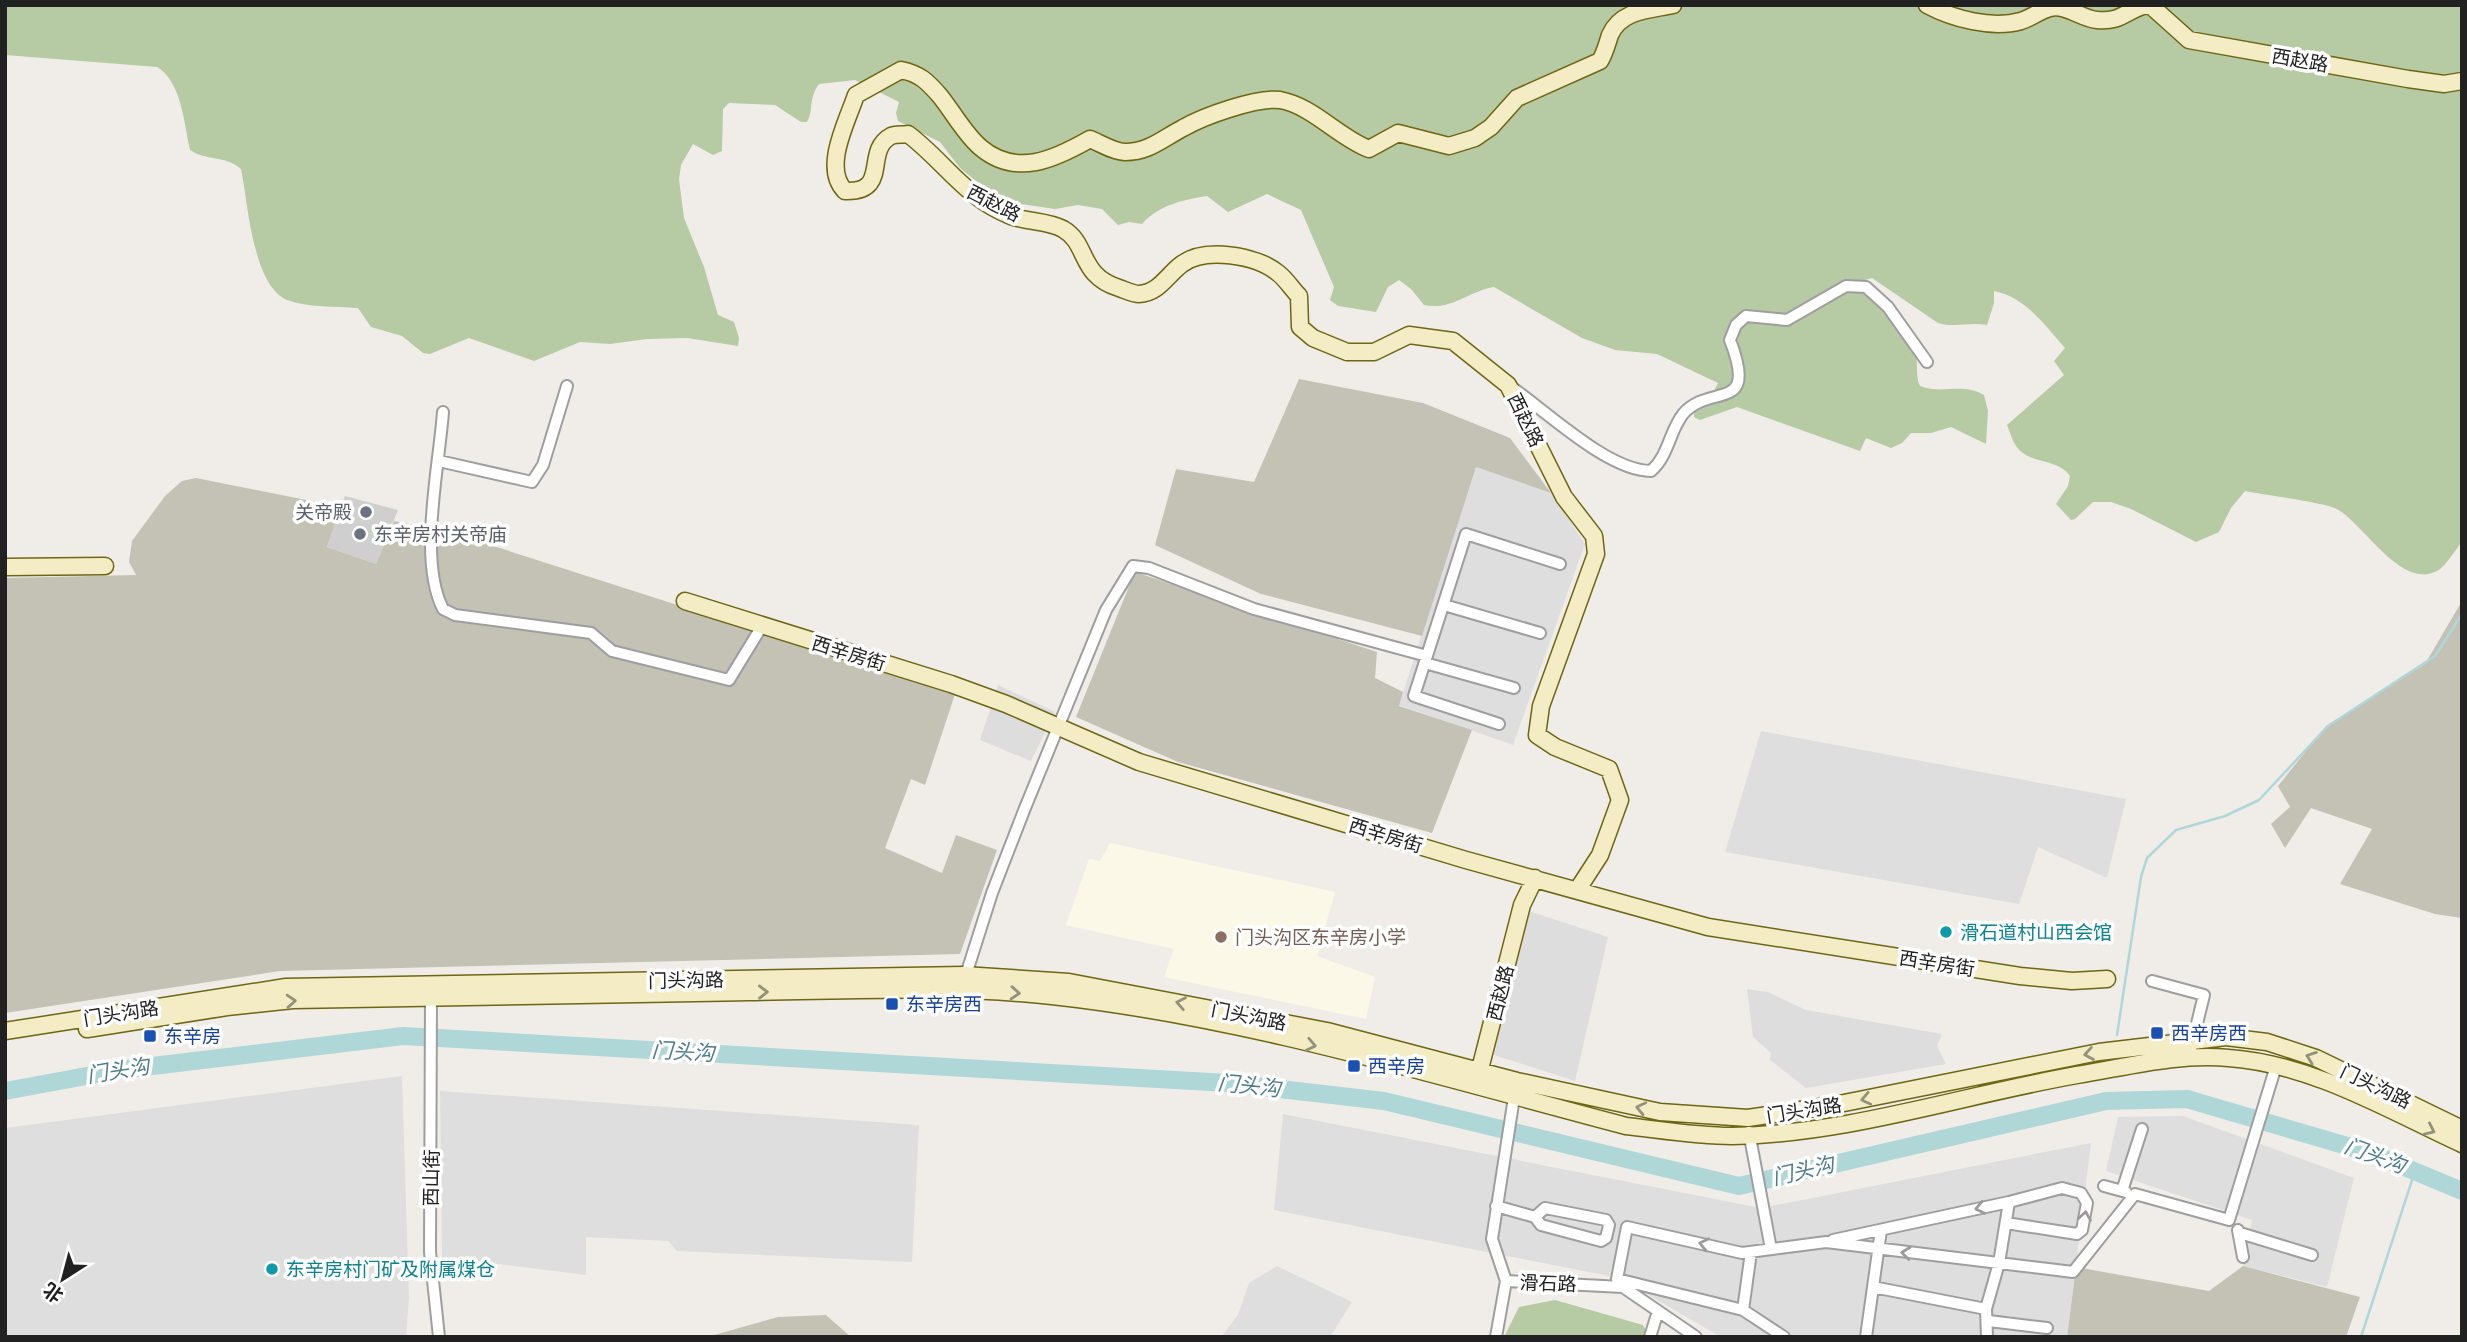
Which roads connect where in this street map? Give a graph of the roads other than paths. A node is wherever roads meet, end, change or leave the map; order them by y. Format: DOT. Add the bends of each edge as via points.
graph roads {
  1 [pos="1673,5"];
  2 [pos="1927,5"];
  3 [pos="2148,5"];
  4 [pos="2462,81"];
  5 [pos="1927,362"];
  6 [pos="1508,385"];
  7 [pos="567,386"];
  8 [pos="443,412"];
  9 [pos="439,461"];
  10 [pos="1560,564"];
  11 [pos="105,566"];
  12 [pos="5,567"];
  13 [pos="685,601"];
  14 [pos="1444,605"];
  15 [pos="762,626"];
  16 [pos="1540,633"];
  17 [pos="1426,660"];
  18 [pos="1514,688"];
  19 [pos="1499,724"];
  20 [pos="1059,727"];
  21 [pos="1535,878"];
  22 [pos="1578,889"];
  23 [pos="2107,979"];
  24 [pos="2152,981"];
  25 [pos="965,983"];
  26 [pos="431,992"];
  27 [pos="5,1031"];
  28 [pos="5,1042"];
  29 [pos="2190,1048"];
  30 [pos="2276,1066"];
  31 [pos="1480,1069"];
  32 [pos="1514,1097"];
  33 [pos="1749,1126"];
  34 [pos="2142,1129"];
  35 [pos="2462,1129"];
  36 [pos="2462,1144"];
  37 [pos="2104,1186"];
  38 [pos="2122,1191"];
  39 [pos="2135,1194"];
  40 [pos="2010,1202"];
  41 [pos="1496,1206"];
  42 [pos="1535,1217"];
  43 [pos="2229,1220"];
  44 [pos="2006,1223"];
  45 [pos="1881,1230"];
  46 [pos="2240,1233"];
  47 [pos="1826,1242"];
  48 [pos="1771,1249"];
  49 [pos="1878,1250"];
  50 [pos="1751,1252"];
  51 [pos="2312,1255"];
  52 [pos="2243,1257"];
  53 [pos="1999,1263"];
  54 [pos="1506,1281"];
  55 [pos="1873,1287"];
  56 [pos="1986,1309"];
  57 [pos="1743,1310"];
  58 [pos="1658,1311"];
  59 [pos="1989,1321"];
  60 [pos="2047,1328"];
  61 [pos="439,1337"];
  62 [pos="1496,1337"];
  63 [pos="1650,1337"];
  64 [pos="1696,1337"];
  65 [pos="1784,1337"];
  66 [pos="1866,1337"];
  67 [pos="1987,1337"];
  1 -- 6 [label="street, 西赵路" via="1621,19 1600,61 1517,98 1491,127 1449,146 1398,133 1369,149 1282,100 1261,100 1185,127 1147,150 1121,152 1090,139 1056,158 1031,165 1003,161 980,148 921,74 901,69 856,95 835,165 836,182 845,191 860,192 870,184 880,148 891,136 908,134 932,152 963,189 1011,216 1063,229 1102,283 1138,294 1155,290 1183,263 1209,254 1244,258 1276,272 1299,296 1300,327 1313,338 1347,352 1374,352 1409,335 1453,341"];
  2 -- 3 [label="street, 西赵路" via="1988,23 2016,22 2051,8 2093,20 2119,20"];
  3 -- 4 [label="street, 西赵路" via="2189,40 2408,79 2444,84"];
  5 -- 6 [label="street" via="1888,307 1866,287 1846,286 1787,320 1746,316 1730,340 1740,371 1736,386 1727,396 1687,410 1664,457 1651,471 1635,471 1615,461"];
  6 -- 22 [label="street, 西赵路" via="1564,497 1594,536 1596,554 1541,706 1537,735 1609,769 1620,800 1600,855"];
  7 -- 9 [label="street" via="543,466 532,482"];
  8 -- 9 [label="street"];
  9 -- 15 [label="street" via="433,482 433,583 443,609 455,615 591,633 612,651 729,680"];
  10 -- 14 [label="street" via="1466,534"];
  11 -- 12 [label="street"];
  13 -- 15 [label="street, 西辛房街"];
  14 -- 16 [label="street"];
  14 -- 17 [label="street"];
  15 -- 20 [label="street, 西辛房街" via="951,684"];
  17 -- 18 [label="street"];
  17 -- 19 [label="street" via="1414,696"];
  17 -- 20 [label="street" via="1254,609 1133,566 1107,610"];
  20 -- 21 [label="street, 西辛房街" via="1139,762 1201,782"];
  20 -- 25 [label="street" via="992,893"];
  21 -- 22 [label="street, 西辛房街"];
  21 -- 31 [label="street, 西赵路" via="1522,905"];
  22 -- 23 [label="street, 西辛房街" via="1708,927 1754,935 2020,976"];
  24 -- 29 [label="street" via="2204,995"];
  25 -- 26 [label="street, 门头沟路"];
  31 -- 25 [label="street, 门头沟路, one-way" via="1327,1031 1069,982"];
  25 -- 32 [label="street, 门头沟路, one-way" via="1176,1016 1331,1049"];
  26 -- 27 [label="street, 门头沟路" via="286,987"];
  28 -- 26 [label="street, 门头沟路, one-way" via="240,1005"];
  26 -- 61 [label="street, 西山街" via="430,1252"];
  29 -- 30 [label="street, 门头沟路"];
  29 -- 33 [label="street, 门头沟路" via="2099,1052"];
  35 -- 29 [label="street, 门头沟路, one-way" via="2358,1076 2267,1042 2227,1037"];
  30 -- 36 [label="street, 门头沟路, one-way" via="2328,1082"];
  30 -- 43 [label="street"];
  31 -- 32 [label="street, 门头沟路"];
  32 -- 33 [label="street, 门头沟路"];
  32 -- 41 [label="street, 滑石路"];
  33 -- 48 [label="street"];
  34 -- 38 [label="street"];
  37 -- 38 [label="street"];
  38 -- 39 [label="street"];
  39 -- 43 [label="street"];
  39 -- 53 [label="street" via="2073,1272"];
  40 -- 44 [label="street"];
  44 -- 40 [label="street, one-way" via="2077,1234 2082,1230 2087,1203 2081,1193 2062,1188"];
  40 -- 45 [label="street, one-way"];
  41 -- 42 [label="street"];
  41 -- 54 [label="street, 滑石路" via="1492,1239"];
  42 -- 42 [label="street" via="1541,1225 1601,1241 1609,1225 1606,1220 1545,1208"];
  43 -- 46 [label="street"];
  44 -- 53 [label="street"];
  45 -- 47 [label="street"];
  45 -- 49 [label="street"];
  46 -- 51 [label="street"];
  46 -- 52 [label="street"];
  47 -- 48 [label="street"];
  47 -- 49 [label="street"];
  48 -- 50 [label="street"];
  53 -- 49 [label="street, one-way"];
  49 -- 55 [label="street"];
  50 -- 57 [label="street"];
  50 -- 57 [label="street, one-way" via="1627,1227 1617,1279"];
  53 -- 56 [label="street"];
  54 -- 58 [label="street, 滑石路" via="1623,1287"];
  54 -- 62 [label="street"];
  55 -- 56 [label="street"];
  55 -- 66 [label="street"];
  56 -- 59 [label="street"];
  57 -- 65 [label="street"];
  58 -- 63 [label="street"];
  58 -- 64 [label="street, 滑石路"];
  59 -- 60 [label="street"];
  59 -- 67 [label="street"];
}
